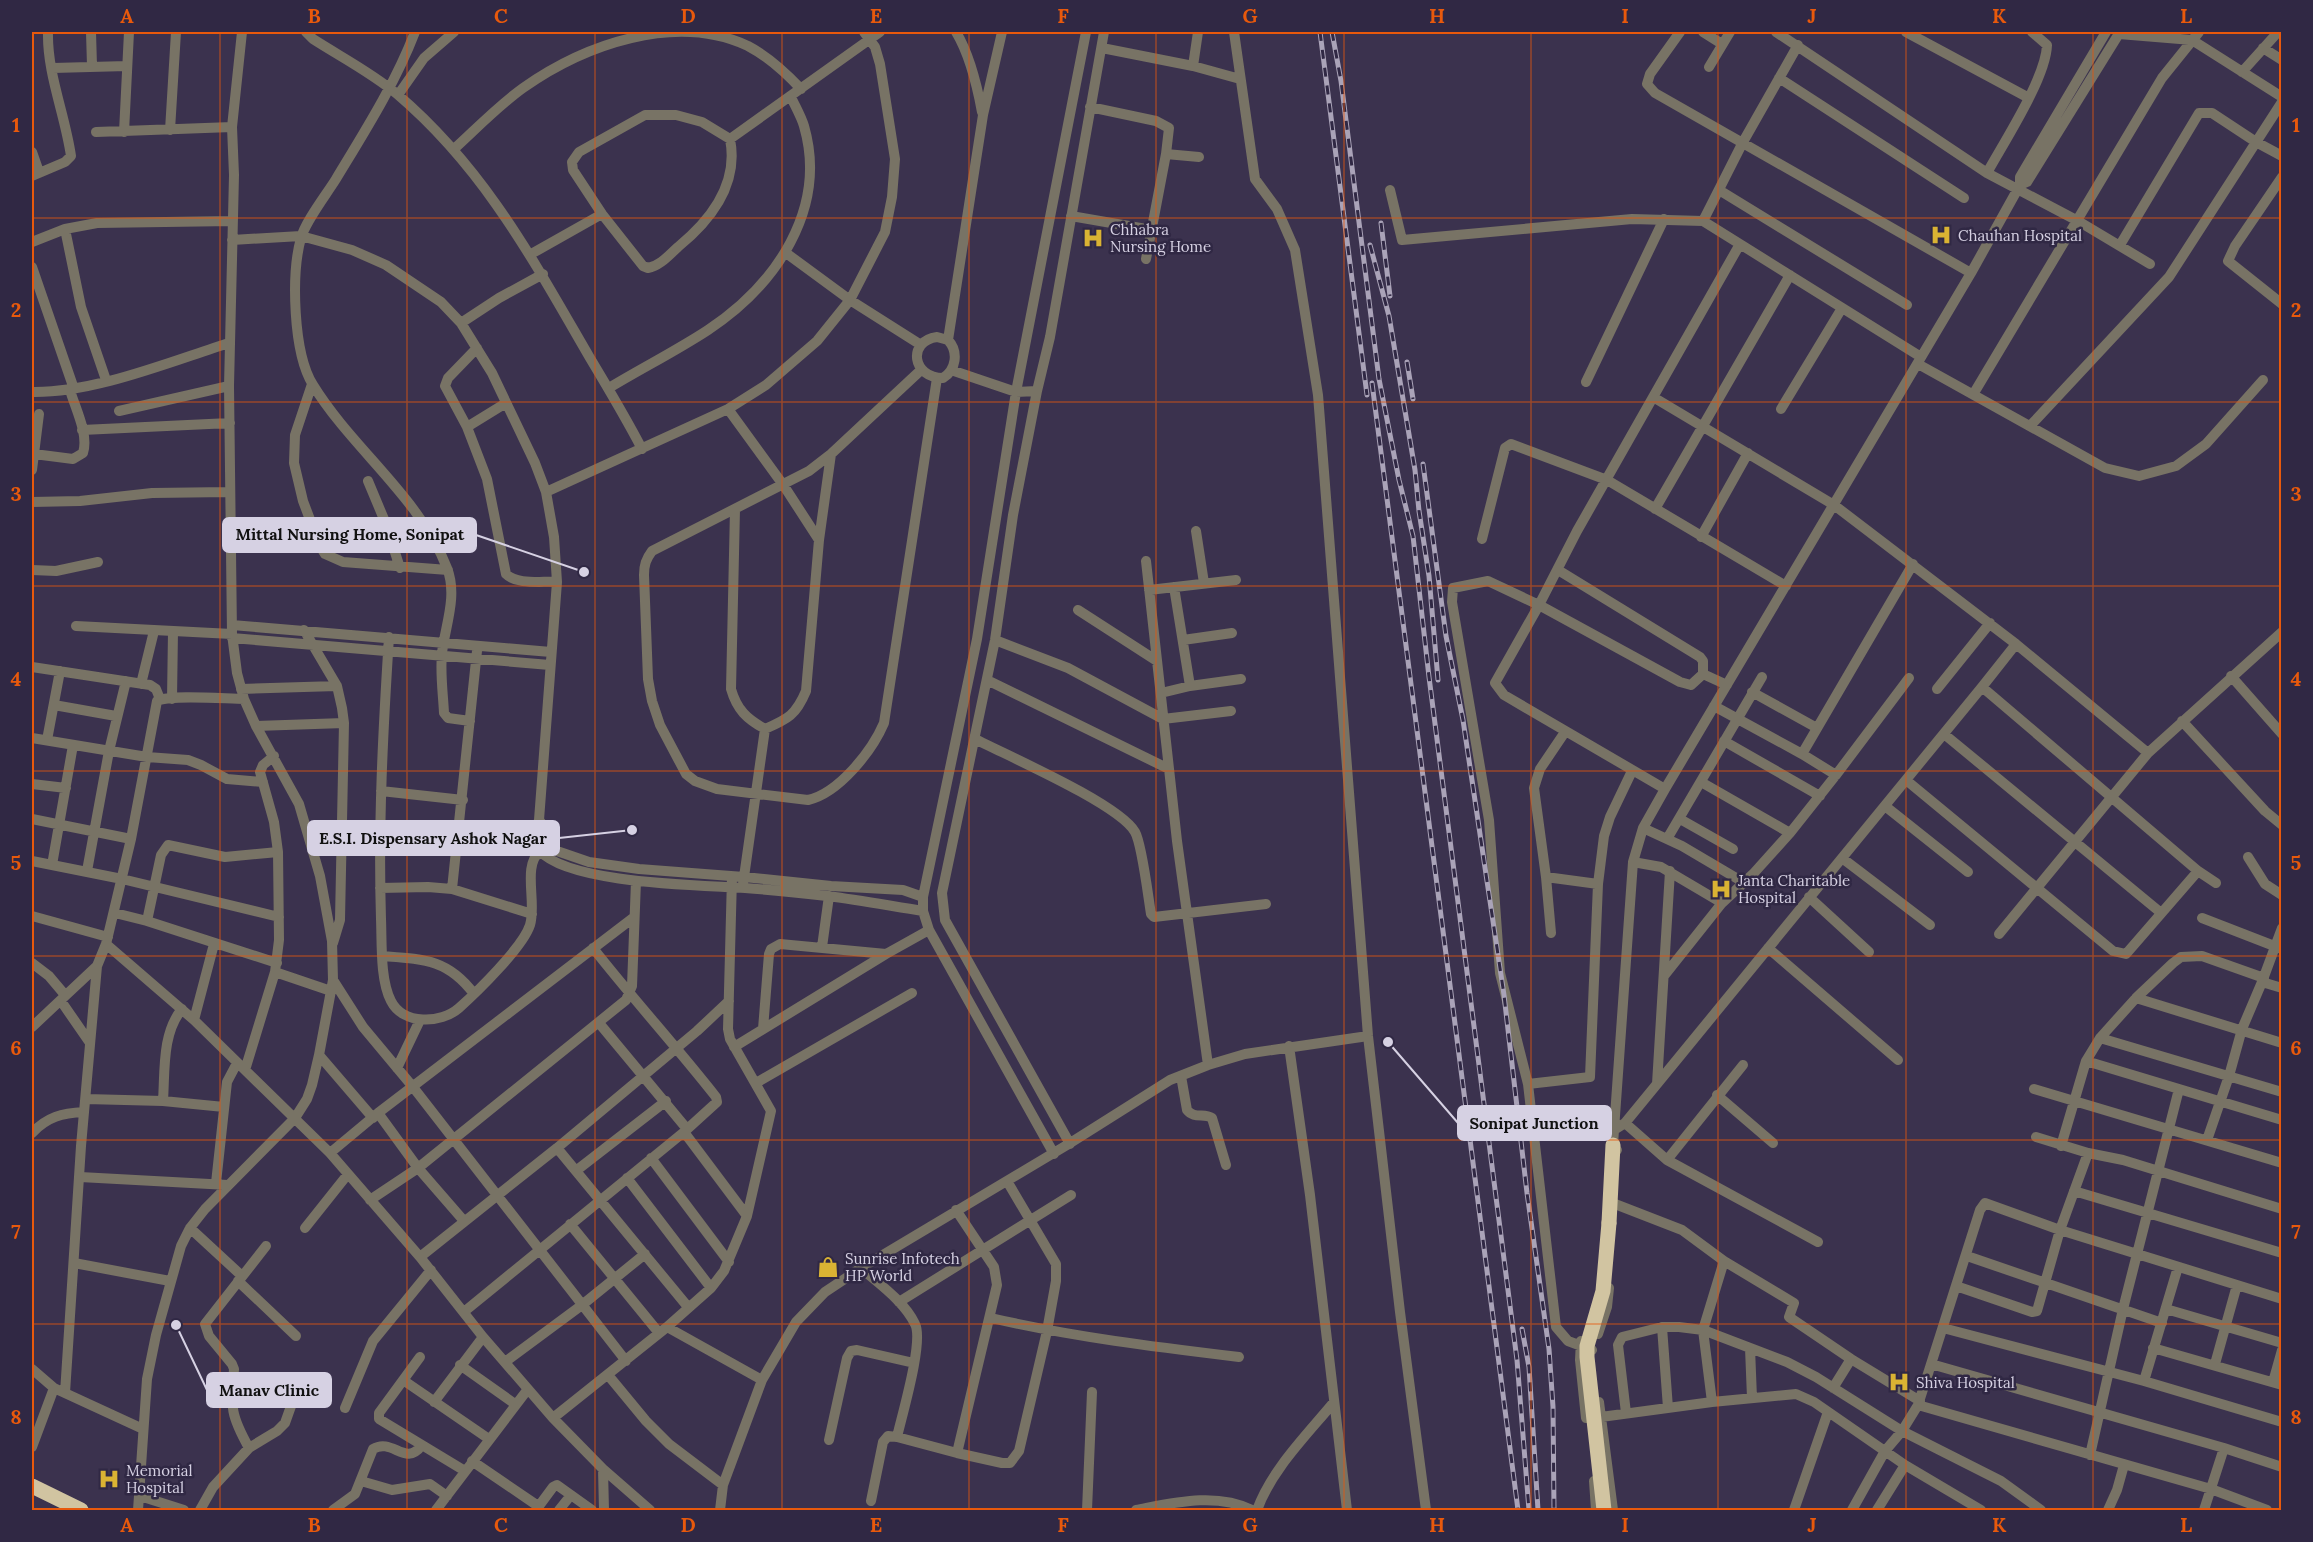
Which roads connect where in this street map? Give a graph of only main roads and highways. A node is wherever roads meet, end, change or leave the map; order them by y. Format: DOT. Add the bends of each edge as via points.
graph roads {
  1 [pos="1613,1137"];
  2 [pos="32,1486"];
  3 [pos="77,1510"];
  4 [pos="1604,1510"];
  1 -- 4 [label="highway, bridge" via="1604,1291 1587,1346"];
  2 -- 3 [label="highway"];
}
